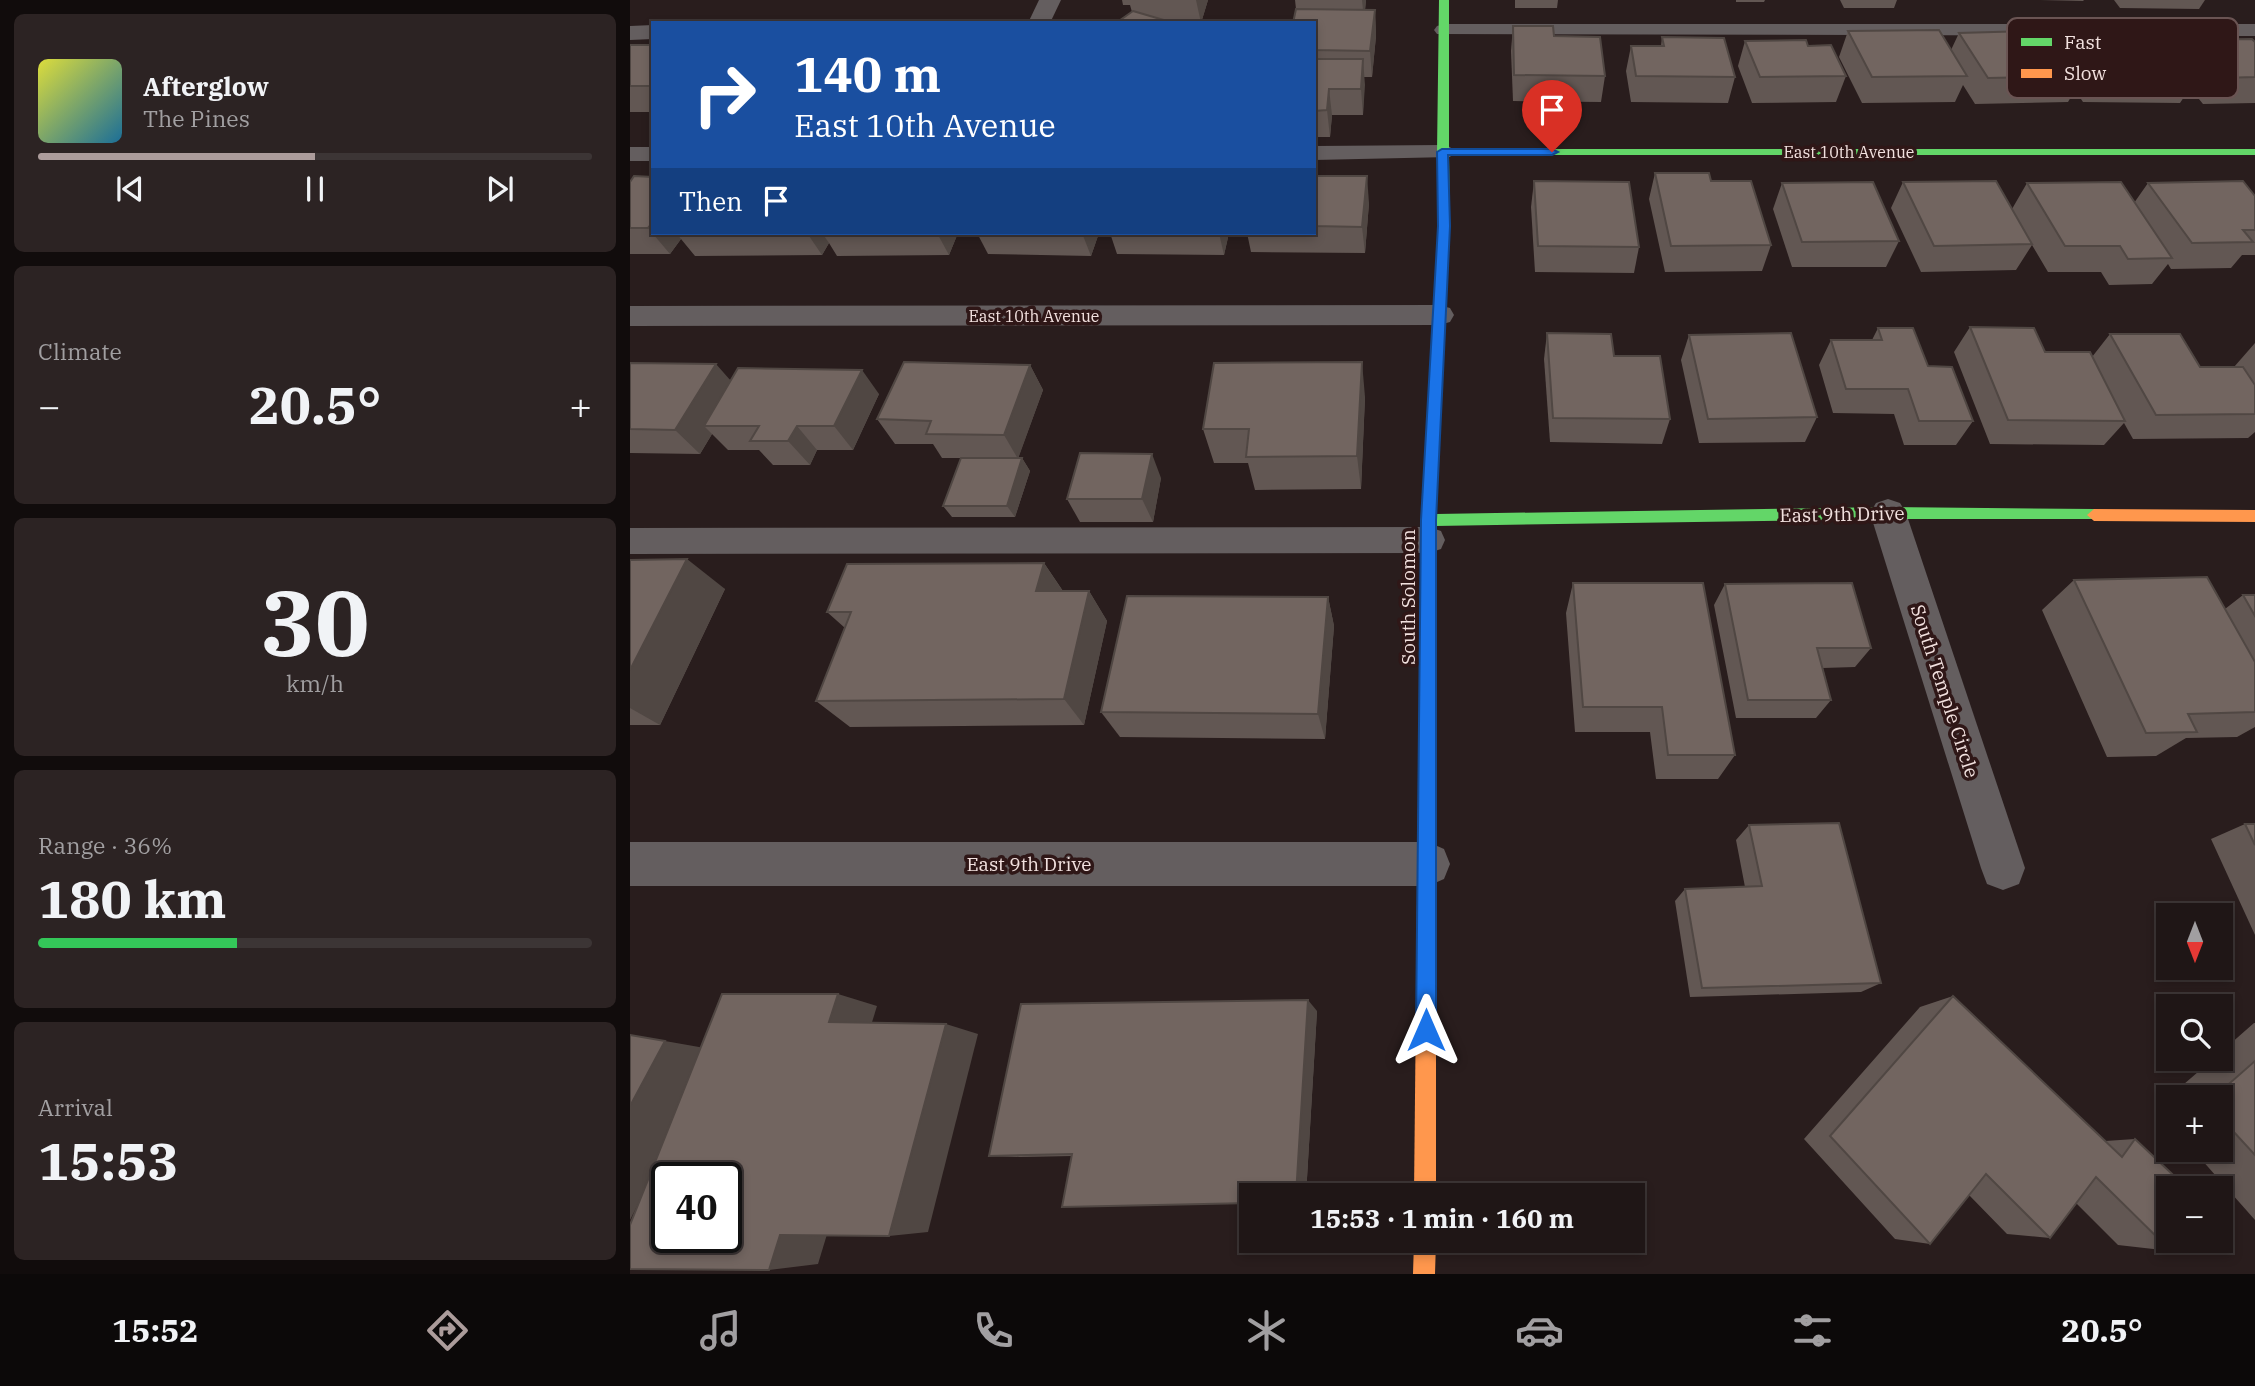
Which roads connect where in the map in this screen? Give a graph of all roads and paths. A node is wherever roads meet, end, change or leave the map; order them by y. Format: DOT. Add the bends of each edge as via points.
graph roads {
  1 [pos="1050,0"];
  2 [pos="1444,0"];
  3 [pos="1040,21"];
  4 [pos="1444,30"];
  5 [pos="2007,30"];
  6 [pos="651,32"];
  7 [pos="630,33"];
  8 [pos="1442,152"];
  9 [pos="2255,152"];
  10 [pos="1316,153"];
  11 [pos="630,154"];
  12 [pos="651,154"];
  13 [pos="1439,315"];
  14 [pos="630,316"];
  15 [pos="1888,513"];
  16 [pos="2255,516"];
  17 [pos="1429,530"];
  18 [pos="630,541"];
  19 [pos="630,864"];
  20 [pos="1428,864"];
  21 [pos="2003,868"];
  22 [pos="1425,1183"];
  23 [pos="1424,1253"];
  24 [pos="1424,1274"];
  1 -- 3 [label="street"];
  2 -- 4 [label="street, South Solomon"];
  4 -- 5 [label="lane"];
  4 -- 8 [label="street, South Solomon"];
  6 -- 7 [label="street"];
  8 -- 9 [label="street, East 10th Avenue"];
  8 -- 10 [label="lane"];
  8 -- 13 [label="street, South Solomon"];
  11 -- 12 [label="lane"];
  13 -- 14 [label="street, East 10th Avenue"];
  13 -- 17 [label="street, South Solomon"];
  15 -- 16 [label="street, East 9th Drive"];
  15 -- 17 [label="street, East 9th Drive"];
  15 -- 21 [label="street, South Temple Circle"];
  17 -- 18 [label="lane"];
  17 -- 20 [label="street, South Solomon"];
  19 -- 20 [label="street, East 9th Drive"];
  20 -- 22 [label="street, South Solomon"];
  23 -- 24 [label="street"];
}
